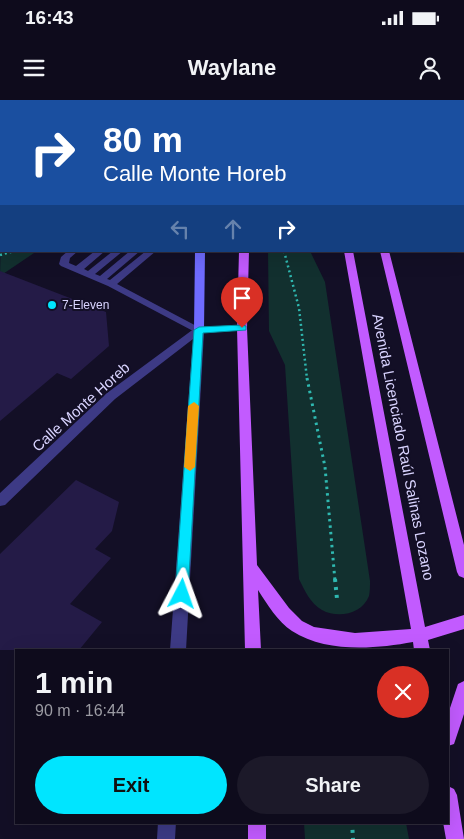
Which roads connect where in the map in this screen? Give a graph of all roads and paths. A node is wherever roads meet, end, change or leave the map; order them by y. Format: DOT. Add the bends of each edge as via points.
graph roads {
  1 [pos="73,252"];
  2 [pos="100,252"];
  3 [pos="118,252"];
  4 [pos="135,252"];
  5 [pos="151,252"];
  6 [pos="200,252"];
  7 [pos="244,252"];
  8 [pos="284,252"];
  9 [pos="348,252"];
  10 [pos="384,252"];
  11 [pos="77,270"];
  12 [pos="88,274"];
  13 [pos="100,280"];
  14 [pos="111,284"];
  15 [pos="242,328"];
  16 [pos="199,330"];
  17 [pos="0,501"];
  18 [pos="250,566"];
  19 [pos="464,572"];
  20 [pos="337,599"];
  21 [pos="464,622"];
  22 [pos="420,643"];
  23 [pos="178,649"];
  24 [pos="252,649"];
  25 [pos="464,689"];
  26 [pos="449,735"];
  27 [pos="449,801"];
  28 [pos="167,824"];
  29 [pos="257,824"];
  30 [pos="352,824"];
  31 [pos="166,839"];
  32 [pos="257,839"];
  33 [pos="353,839"];
  34 [pos="455,839"];
  1 -- 11 [label="street" via="64,264"];
  2 -- 11 [label="street"];
  3 -- 12 [label="street"];
  4 -- 13 [label="street"];
  5 -- 14 [label="street"];
  6 -- 16 [label="street"];
  7 -- 15 [label="main road"];
  8 -- 20 [label="path" via="299,308 309,394 325,467"];
  9 -- 22 [label="main road, Avenida Licenciado Raúl Salinas Lozano"];
  10 -- 19 [label="main road"];
  11 -- 12 [label="street"];
  12 -- 13 [label="street"];
  13 -- 14 [label="street"];
  14 -- 16 [label="street"];
  15 -- 16 [label="street"];
  15 -- 18 [label="main road"];
  16 -- 17 [label="street, Calle Monte Horeb" via="111,396"];
  16 -- 23 [label="street"];
  18 -- 22 [label="main road" via="280,610 299,627 339,639"];
  18 -- 24 [label="main road"];
  21 -- 22 [label="main road"];
  25 -- 26 [label="main road"];
  27 -- 34 [label="main road"];
  28 -- 31 [label="street"];
  29 -- 32 [label="main road"];
  30 -- 33 [label="path"];
}
